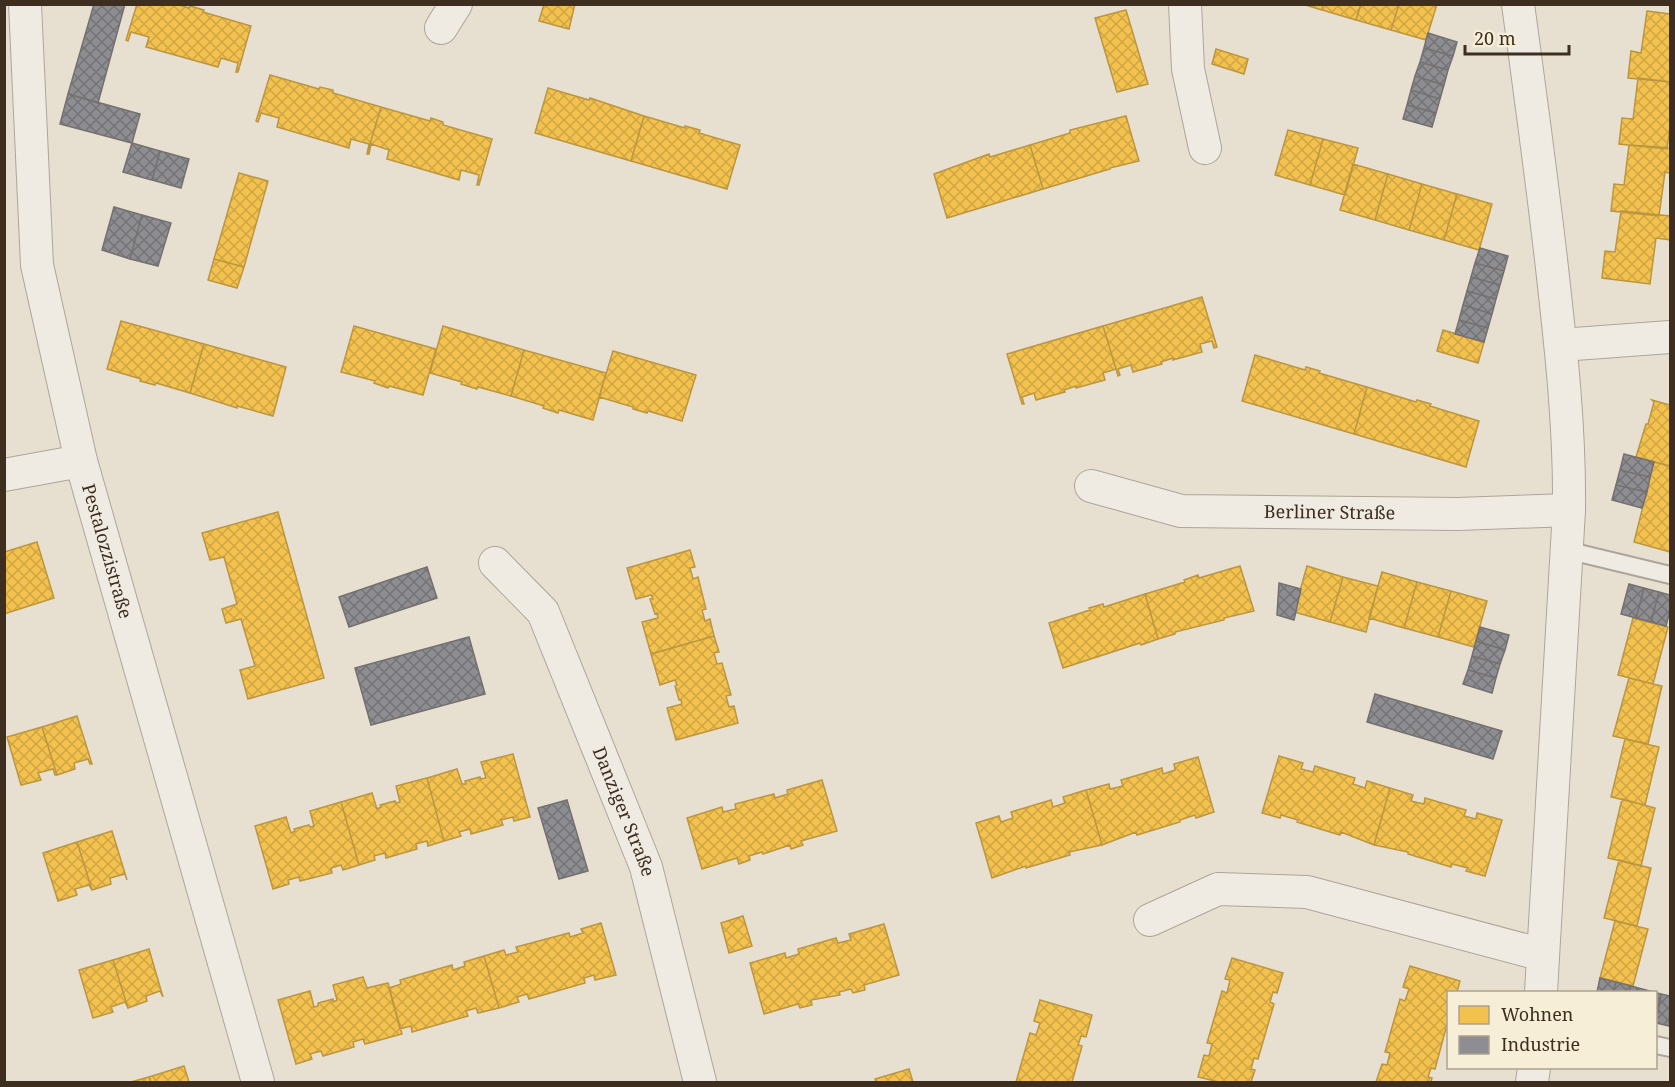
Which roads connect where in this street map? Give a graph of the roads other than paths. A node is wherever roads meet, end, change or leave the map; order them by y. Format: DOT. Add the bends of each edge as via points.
graph roads {
  1 [pos="1185,4"];
  2 [pos="1518,4"];
  3 [pos="18,7"];
  4 [pos="1205,148"];
  5 [pos="1671,337"];
  6 [pos="1561,345"];
  7 [pos="81,461"];
  8 [pos="4,475"];
  9 [pos="1091,486"];
  10 [pos="1569,510"];
  11 [pos="1566,550"];
  12 [pos="495,563"];
  13 [pos="1671,575"];
  14 [pos="1150,920"];
  15 [pos="1543,955"];
  16 [pos="1541,991"];
  17 [pos="258,1083"];
  18 [pos="700,1083"];
  1 -- 4 [label="street" via="1188,69"];
  2 -- 6 [label="street"];
  3 -- 7 [label="street, Pestalozzistraße" via="37,265"];
  5 -- 6 [label="street"];
  6 -- 10 [label="street"];
  7 -- 8 [label="street"];
  7 -- 17 [label="street, Pestalozzistraße"];
  9 -- 10 [label="street, Berliner Straße" via="1182,510 1458,514"];
  10 -- 11 [label="street"];
  11 -- 13 [label="lane"];
  11 -- 15 [label="street"];
  12 -- 18 [label="street, Danziger Straße" via="543,612 646,867"];
  14 -- 15 [label="street" via="1218,889 1307,892"];
  15 -- 16 [label="street"];
}
